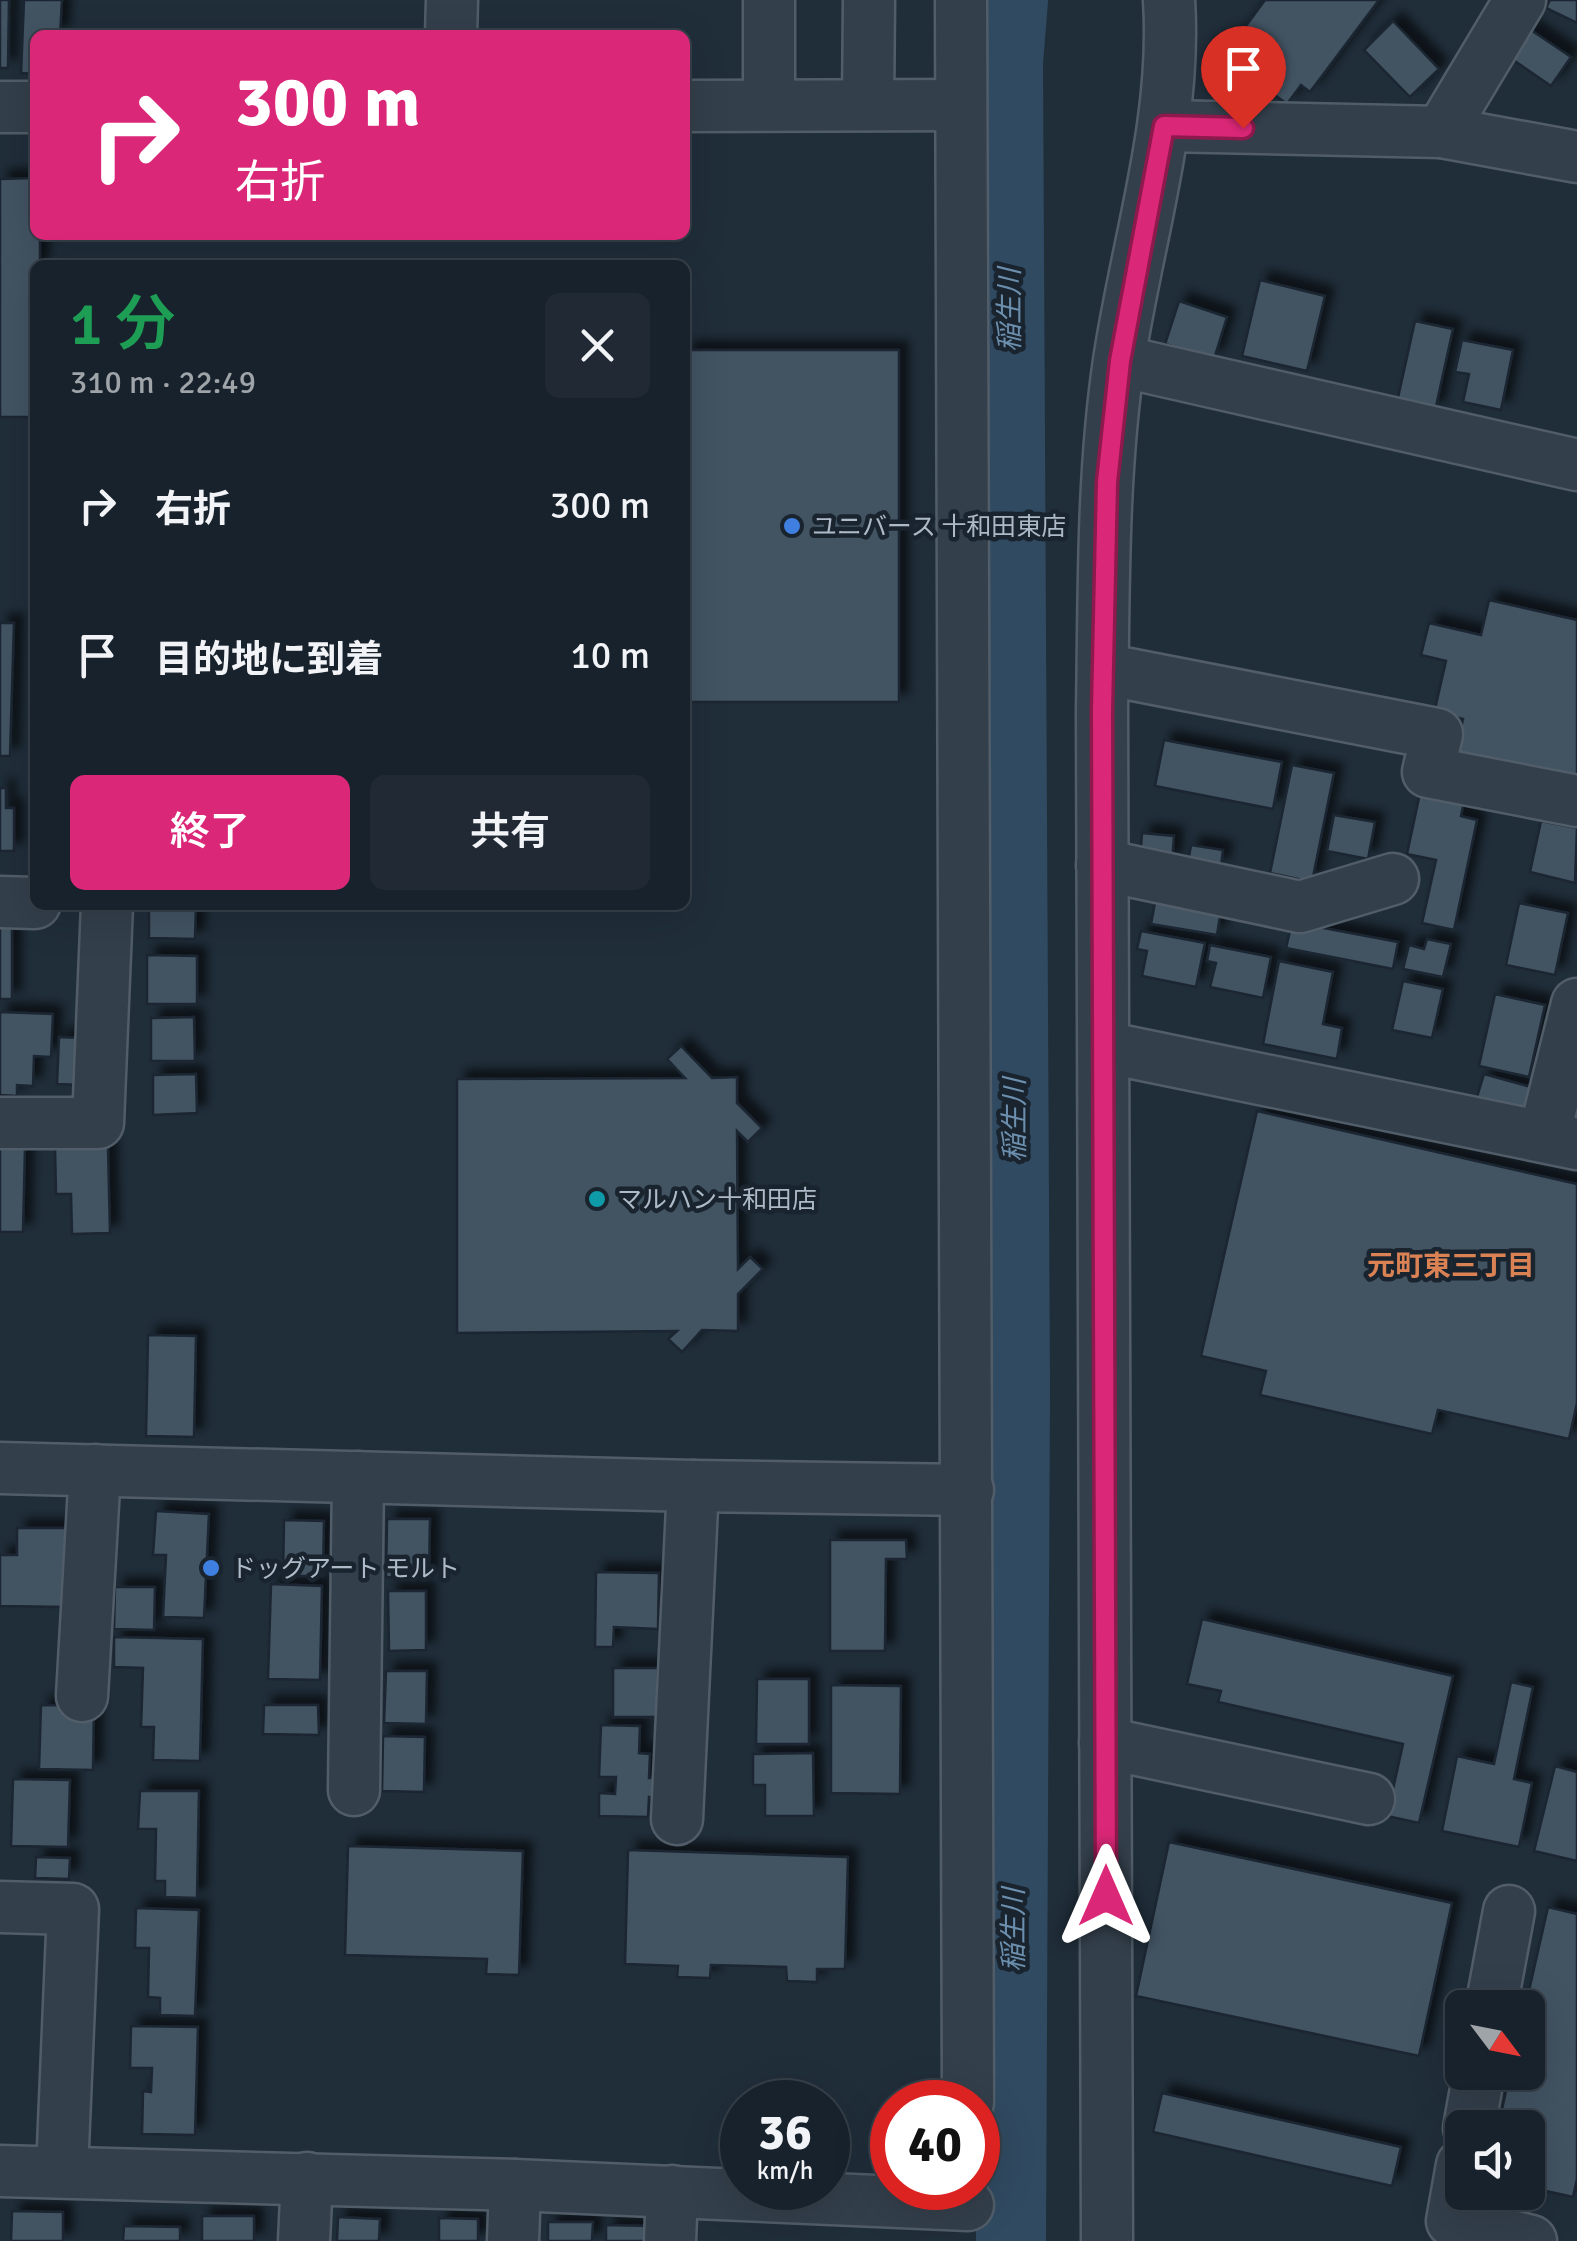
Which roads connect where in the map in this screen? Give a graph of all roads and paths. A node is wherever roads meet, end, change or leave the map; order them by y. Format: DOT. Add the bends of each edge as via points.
graph roads {
  1 [pos="452,0"];
  2 [pos="769,0"];
  3 [pos="868,0"];
  4 [pos="961,0"];
  5 [pos="1169,0"];
  6 [pos="1520,0"];
  7 [pos="451,30"];
  8 [pos="961,105"];
  9 [pos="690,106"];
  10 [pos="770,106"];
  11 [pos="868,106"];
  12 [pos="0,107"];
  13 [pos="30,107"];
  14 [pos="1164,126"];
  15 [pos="1441,132"];
  16 [pos="1577,157"];
  17 [pos="1120,361"];
  18 [pos="1577,465"];
  19 [pos="1102,670"];
  20 [pos="1577,801"];
  21 [pos="1102,865"];
  22 [pos="1393,879"];
  23 [pos="0,902"];
  24 [pos="30,903"];
  25 [pos="107,910"];
  26 [pos="1577,1004"];
  27 [pos="1104,1047"];
  28 [pos="0,1122"];
  29 [pos="1561,1140"];
  30 [pos="0,1468"];
  31 [pos="96,1470"];
  32 [pos="358,1478"];
  33 [pos="692,1486"];
  34 [pos="968,1490"];
  35 [pos="82,1696"];
  36 [pos="1105,1743"];
  37 [pos="354,1790"];
  38 [pos="1368,1799"];
  39 [pos="677,1819"];
  40 [pos="0,1907"];
  41 [pos="1509,1911"];
  42 [pos="1494,1990"];
  43 [pos="968,2080"];
  44 [pos="0,2171"];
  45 [pos="62,2171"];
  46 [pos="307,2178"];
  47 [pos="515,2184"];
  48 [pos="672,2190"];
  49 [pos="1454,2210"];
  50 [pos="968,2211"];
  51 [pos="304,2241"];
  52 [pos="513,2241"];
  53 [pos="670,2241"];
  54 [pos="1106,2241"];
  55 [pos="1531,2241"];
  1 -- 7 [label="street"];
  2 -- 10 [label="street"];
  3 -- 11 [label="street"];
  4 -- 8 [label="street"];
  5 -- 14 [label="street"];
  6 -- 15 [label="street"];
  8 -- 11 [label="street"];
  8 -- 34 [label="street"];
  9 -- 10 [label="street"];
  10 -- 11 [label="street"];
  12 -- 13 [label="street"];
  14 -- 15 [label="street"];
  14 -- 17 [label="street"];
  15 -- 16 [label="street"];
  17 -- 18 [label="street"];
  17 -- 19 [label="street" via="1107,482"];
  19 -- 20 [label="street" via="1436,734 1428,772"];
  19 -- 21 [label="street"];
  21 -- 22 [label="street" via="1300,907"];
  21 -- 27 [label="street"];
  23 -- 24 [label="street"];
  25 -- 28 [label="street" via="98,1123"];
  26 -- 29 [label="street"];
  27 -- 29 [label="street"];
  27 -- 36 [label="street"];
  30 -- 31 [label="street"];
  31 -- 32 [label="street"];
  31 -- 35 [label="street"];
  32 -- 33 [label="street"];
  32 -- 37 [label="street"];
  33 -- 34 [label="street"];
  33 -- 39 [label="street"];
  34 -- 43 [label="street"];
  36 -- 38 [label="street"];
  36 -- 54 [label="street"];
  40 -- 45 [label="street" via="73,1909"];
  41 -- 42 [label="street"];
  44 -- 45 [label="street"];
  45 -- 46 [label="street"];
  46 -- 47 [label="street"];
  46 -- 51 [label="street"];
  47 -- 48 [label="street"];
  47 -- 52 [label="street"];
  48 -- 50 [label="street"];
  48 -- 53 [label="street"];
  49 -- 55 [label="street" via="1452,2222"];
}
